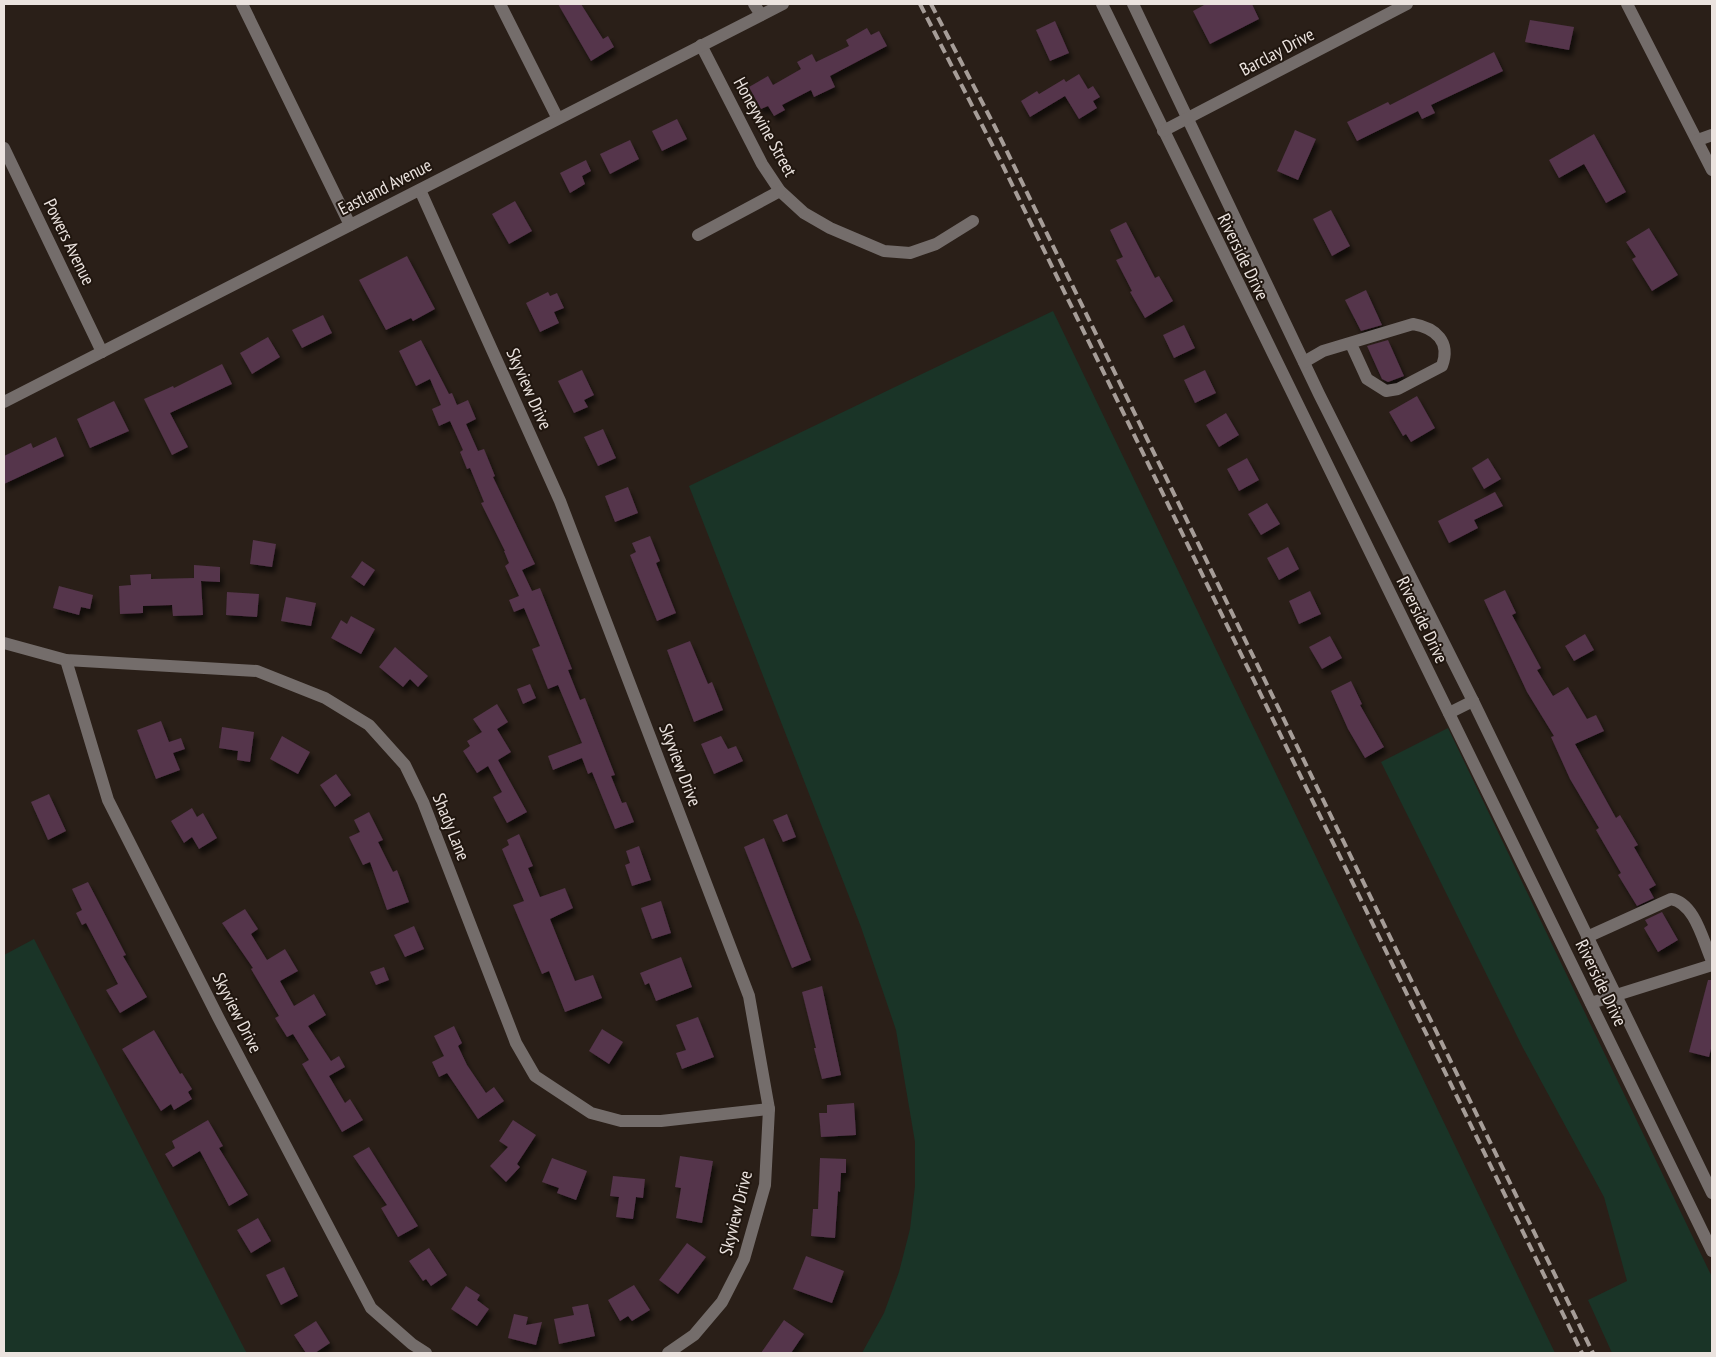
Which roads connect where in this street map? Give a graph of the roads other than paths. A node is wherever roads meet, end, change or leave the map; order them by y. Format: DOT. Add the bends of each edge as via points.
graph roads {
  1 [pos="242,4"];
  2 [pos="500,4"];
  3 [pos="783,4"];
  4 [pos="1102,4"];
  5 [pos="1133,4"];
  6 [pos="1407,4"];
  7 [pos="1627,4"];
  8 [pos="758,9"];
  9 [pos="701,45"];
  10 [pos="557,117"];
  11 [pos="1189,118"];
  12 [pos="1163,131"];
  13 [pos="1712,135"];
  14 [pos="1698,140"];
  15 [pos="4,148"];
  16 [pos="1712,170"];
  17 [pos="420,190"];
  18 [pos="780,191"];
  19 [pos="973,221"];
  20 [pos="350,225"];
  21 [pos="698,235"];
  22 [pos="1351,344"];
  23 [pos="102,352"];
  24 [pos="1304,362"];
  25 [pos="4,402"];
  26 [pos="4,643"];
  27 [pos="66,660"];
  28 [pos="1473,701"];
  29 [pos="1449,713"];
  30 [pos="1587,937"];
  31 [pos="1712,961"];
  32 [pos="1712,965"];
  33 [pos="1615,996"];
  34 [pos="1591,1003"];
  35 [pos="769,1109"];
  36 [pos="1712,1193"];
  37 [pos="1712,1251"];
  38 [pos="426,1353"];
  39 [pos="668,1353"];
  1 -- 20 [label="street"];
  2 -- 10 [label="street"];
  3 -- 8 [label="street, Eastland Avenue"];
  4 -- 12 [label="street, Riverside Drive"];
  5 -- 11 [label="street, Riverside Drive"];
  6 -- 11 [label="street, Barclay Drive"];
  7 -- 14 [label="street"];
  8 -- 9 [label="street, Eastland Avenue"];
  9 -- 10 [label="street, Eastland Avenue"];
  9 -- 18 [label="street, Honeywine Street" via="762,164"];
  10 -- 17 [label="street, Eastland Avenue"];
  11 -- 12 [label="street, Barclay Drive"];
  11 -- 24 [label="street, Riverside Drive"];
  12 -- 29 [label="street, Riverside Drive"];
  13 -- 14 [label="street"];
  14 -- 16 [label="street"];
  15 -- 23 [label="street, Powers Avenue"];
  17 -- 20 [label="street, Eastland Avenue"];
  17 -- 35 [label="street, Skyview Drive" via="560,501 717,911 749,996"];
  18 -- 19 [label="street, Honeywine Street" via="804,213 884,251 910,253 936,244"];
  18 -- 21 [label="street"];
  20 -- 23 [label="street, Eastland Avenue"];
  22 -- 22 [label="street" via="1413,324 1434,331 1440,337 1446,355 1442,366 1398,389 1386,391 1368,378"];
  22 -- 24 [label="street" via="1323,351"];
  23 -- 25 [label="street, Eastland Avenue"];
  24 -- 28 [label="street, Riverside Drive"];
  26 -- 27 [label="street, Shady Lane"];
  27 -- 35 [label="street, Shady Lane" via="257,671 326,698 369,725 404,765 423,802 516,1043 535,1076 591,1113 621,1121 661,1121"];
  27 -- 38 [label="street, Skyview Drive" via="108,800 218,1017 371,1308"];
  28 -- 29 [label="street"];
  28 -- 30 [label="street, Riverside Drive"];
  29 -- 34 [label="street, Riverside Drive"];
  30 -- 31 [label="street" via="1672,899 1681,901 1691,912"];
  30 -- 33 [label="street, Riverside Drive"];
  32 -- 33 [label="street"];
  33 -- 34 [label="street"];
  33 -- 36 [label="street, Riverside Drive"];
  34 -- 37 [label="street, Riverside Drive"];
  35 -- 39 [label="street, Skyview Drive" via="765,1185 744,1259 722,1302 694,1335"];
}
